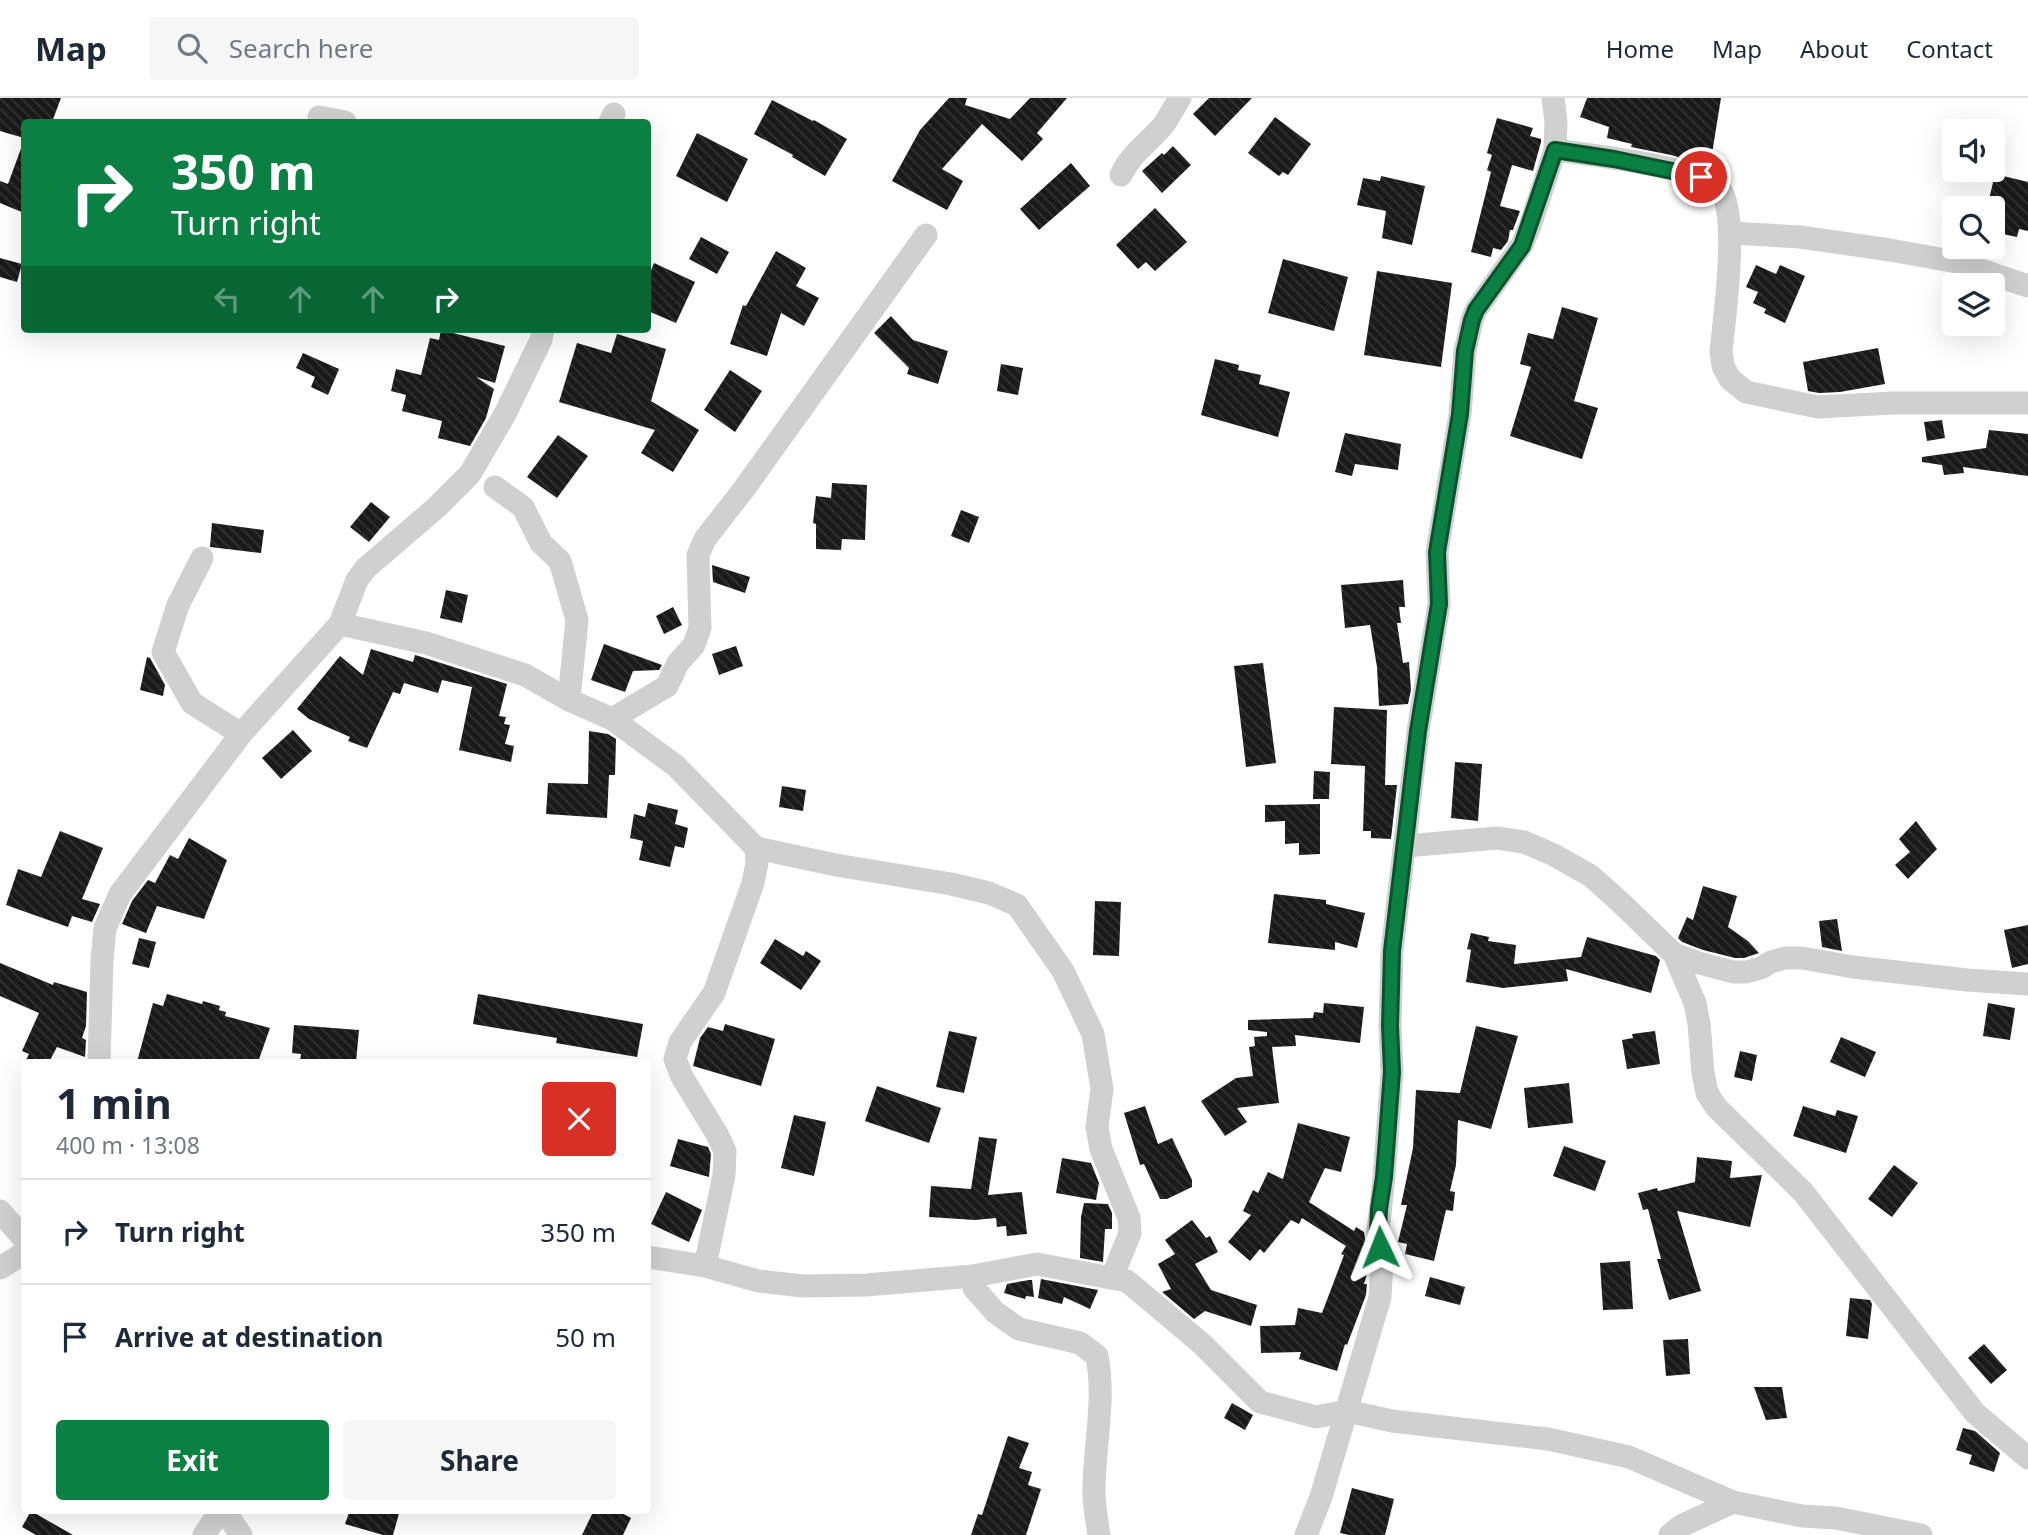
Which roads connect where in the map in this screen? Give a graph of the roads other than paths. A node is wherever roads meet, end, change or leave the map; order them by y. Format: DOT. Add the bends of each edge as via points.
graph roads {
  1 [pos="1180,98"];
  2 [pos="1552,98"];
  3 [pos="319,117"];
  4 [pos="329,119"];
  5 [pos="1555,150"];
  6 [pos="1121,175"];
  7 [pos="1731,233"];
  8 [pos="926,234"];
  9 [pos="2028,286"];
  10 [pos="542,333"];
  11 [pos="2028,402"];
  12 [pos="495,487"];
  13 [pos="202,558"];
  14 [pos="340,624"];
  15 [pos="569,700"];
  16 [pos="611,719"];
  17 [pos="241,734"];
  18 [pos="1406,846"];
  19 [pos="756,848"];
  20 [pos="1674,954"];
  21 [pos="2028,984"];
  22 [pos="99,1059"];
  23 [pos="0,1211"];
  24 [pos="21,1236"];
  25 [pos="21,1255"];
  26 [pos="651,1257"];
  27 [pos="705,1266"];
  28 [pos="0,1268"];
  29 [pos="973,1276"];
  30 [pos="1112,1278"];
  31 [pos="1347,1412"];
  32 [pos="2028,1458"];
  33 [pos="1733,1502"];
  34 [pos="222,1514"];
  35 [pos="228,1514"];
  36 [pos="204,1535"];
  37 [pos="241,1535"];
  38 [pos="1099,1535"];
  39 [pos="1306,1535"];
  40 [pos="1670,1535"];
  41 [pos="1921,1535"];
  1 -- 6 [label="street"];
  2 -- 5 [label="street"];
  3 -- 4 [label="street"];
  5 -- 7 [label="street" via="1701,177 1719,187"];
  5 -- 18 [label="street" via="1522,246 1476,310 1465,351 1460,414 1437,552 1439,604 1418,731"];
  7 -- 9 [label="street" via="1800,237 1957,261"];
  7 -- 11 [label="street" via="1721,352 1730,379 1746,392 1818,407"];
  8 -- 16 [label="street" via="705,539 698,555 700,628 694,645 667,686"];
  10 -- 14 [label="street" via="505,414 470,474 366,568"];
  12 -- 15 [label="street" via="523,507 541,543 560,561 577,620"];
  13 -- 17 [label="street" via="178,605 163,652 192,703"];
  14 -- 15 [label="street" via="426,643 525,675"];
  14 -- 17 [label="street"];
  15 -- 16 [label="street"];
  16 -- 19 [label="street" via="676,766"];
  17 -- 22 [label="street" via="120,894 105,928"];
  18 -- 20 [label="street" via="1497,838 1524,842 1591,876"];
  18 -- 31 [label="street" via="1392,951 1392,1072 1378,1231 1380,1297"];
  19 -- 27 [label="street" via="752,883 714,993 680,1042 675,1059 725,1152"];
  19 -- 30 [label="street" via="951,884 1017,905 1063,971 1093,1034 1102,1089 1097,1127 1101,1149 1129,1218 1130,1233"];
  20 -- 21 [label="street" via="1733,972 1761,968 1784,958 1802,958"];
  20 -- 32 [label="street" via="1695,1003 1707,1093 1716,1107 1803,1192 1975,1413"];
  23 -- 24 [label="street"];
  25 -- 28 [label="street"];
  26 -- 27 [label="street"];
  27 -- 29 [label="street" via="758,1281 803,1286"];
  29 -- 30 [label="street" via="1037,1264"];
  29 -- 38 [label="street" via="974,1288 995,1312 1019,1329 1080,1343 1097,1356 1100,1408 1094,1497"];
  30 -- 31 [label="street" via="1127,1282 1202,1344 1260,1402 1316,1417"];
  31 -- 33 [label="street" via="1548,1439 1629,1457"];
  31 -- 39 [label="street"];
  33 -- 40 [label="street"];
  33 -- 41 [label="street"];
  34 -- 36 [label="street"];
  35 -- 37 [label="street"];
}
